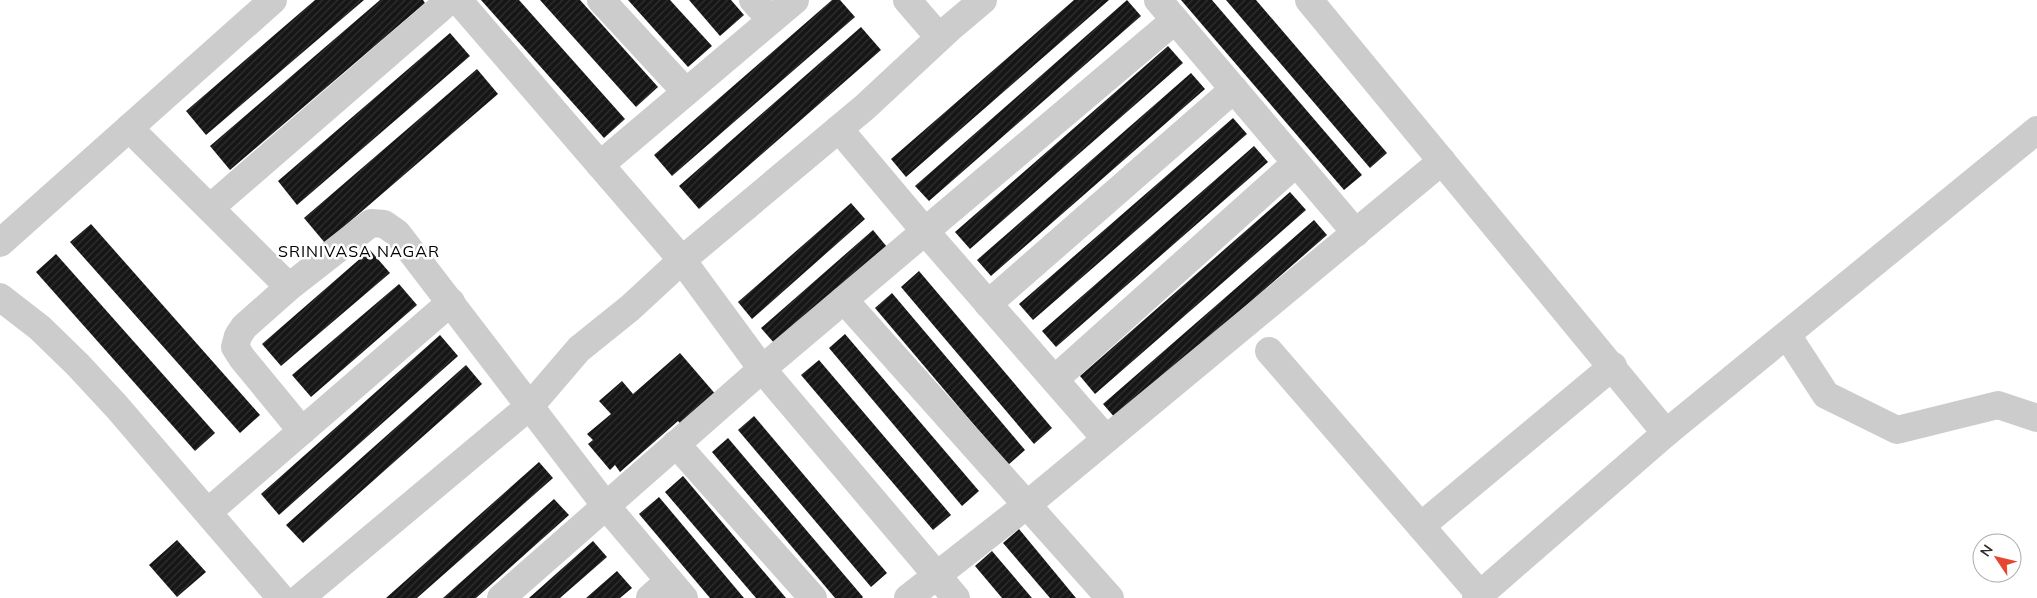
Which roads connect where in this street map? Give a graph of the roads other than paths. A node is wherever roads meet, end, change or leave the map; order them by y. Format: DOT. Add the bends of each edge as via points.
graph roads {
  1 [pos="273,0"];
  2 [pos="450,0"];
  3 [pos="458,0"];
  4 [pos="601,0"];
  5 [pos="753,0"];
  6 [pos="795,0"];
  7 [pos="907,0"];
  8 [pos="983,0"];
  9 [pos="1308,0"];
  10 [pos="1166,10"];
  11 [pos="771,20"];
  12 [pos="939,38"];
  13 [pos="1234,89"];
  14 [pos="686,92"];
  15 [pos="129,128"];
  16 [pos="839,129"];
  17 [pos="2037,130"];
  18 [pos="1442,161"];
  19 [pos="1296,163"];
  20 [pos="600,165"];
  21 [pos="210,208"];
  22 [pos="924,230"];
  23 [pos="1356,233"];
  24 [pos="0,243"];
  25 [pos="682,260"];
  26 [pos="289,287"];
  27 [pos="0,297"];
  28 [pos="844,300"];
  29 [pos="451,302"];
  30 [pos="988,304"];
  31 [pos="1787,335"];
  32 [pos="1269,351"];
  33 [pos="1612,366"];
  34 [pos="762,369"];
  35 [pos="1054,380"];
  36 [pos="531,405"];
  37 [pos="2037,418"];
  38 [pos="302,431"];
  39 [pos="1666,433"];
  40 [pos="1106,439"];
  41 [pos="676,444"];
  42 [pos="1028,504"];
  43 [pos="606,506"];
  44 [pos="208,512"];
  45 [pos="1421,526"];
  46 [pos="936,574"];
  47 [pos="668,592"];
  48 [pos="1479,597"];
  49 [pos="281,598"];
  50 [pos="300,598"];
  51 [pos="501,598"];
  52 [pos="813,598"];
  53 [pos="908,598"];
  54 [pos="956,598"];
  55 [pos="1110,598"];
  1 -- 15 [label="street"];
  2 -- 21 [label="street"];
  3 -- 20 [label="street"];
  4 -- 14 [label="street"];
  5 -- 11 [label="street"];
  6 -- 11 [label="street"];
  7 -- 12 [label="street"];
  8 -- 12 [label="street"];
  9 -- 18 [label="street"];
  10 -- 13 [label="street"];
  10 -- 22 [label="street"];
  11 -- 14 [label="street"];
  12 -- 16 [label="street"];
  13 -- 19 [label="street"];
  13 -- 30 [label="street"];
  14 -- 20 [label="street"];
  15 -- 21 [label="street"];
  15 -- 24 [label="street"];
  16 -- 22 [label="street"];
  16 -- 25 [label="street"];
  17 -- 31 [label="street"];
  18 -- 23 [label="street"];
  18 -- 33 [label="street"];
  19 -- 23 [label="street"];
  19 -- 35 [label="street"];
  20 -- 25 [label="street"];
  21 -- 26 [label="street"];
  22 -- 28 [label="street"];
  22 -- 30 [label="street"];
  23 -- 40 [label="street"];
  25 -- 34 [label="street"];
  25 -- 36 [label="street" via="579,349"];
  26 -- 29 [label="street" via="371,223 384,224 397,232"];
  26 -- 38 [label="street" via="244,327 236,347"];
  27 -- 44 [label="street" via="40,328 78,365"];
  28 -- 34 [label="street"];
  28 -- 42 [label="street"];
  29 -- 36 [label="street"];
  29 -- 38 [label="street"];
  30 -- 35 [label="street"];
  31 -- 37 [label="street" via="1826,395 1897,430 1998,405"];
  31 -- 39 [label="street"];
  32 -- 45 [label="street"];
  33 -- 39 [label="street"];
  33 -- 45 [label="street"];
  34 -- 41 [label="street"];
  34 -- 46 [label="street"];
  35 -- 40 [label="street"];
  36 -- 43 [label="street"];
  36 -- 50 [label="street"];
  38 -- 44 [label="street"];
  39 -- 48 [label="street"];
  40 -- 42 [label="street"];
  41 -- 43 [label="street"];
  41 -- 52 [label="street"];
  42 -- 46 [label="street"];
  42 -- 55 [label="street"];
  43 -- 47 [label="street"];
  43 -- 51 [label="street"];
  44 -- 49 [label="street"];
  45 -- 48 [label="street"];
  46 -- 53 [label="street"];
  46 -- 54 [label="street"];
}
